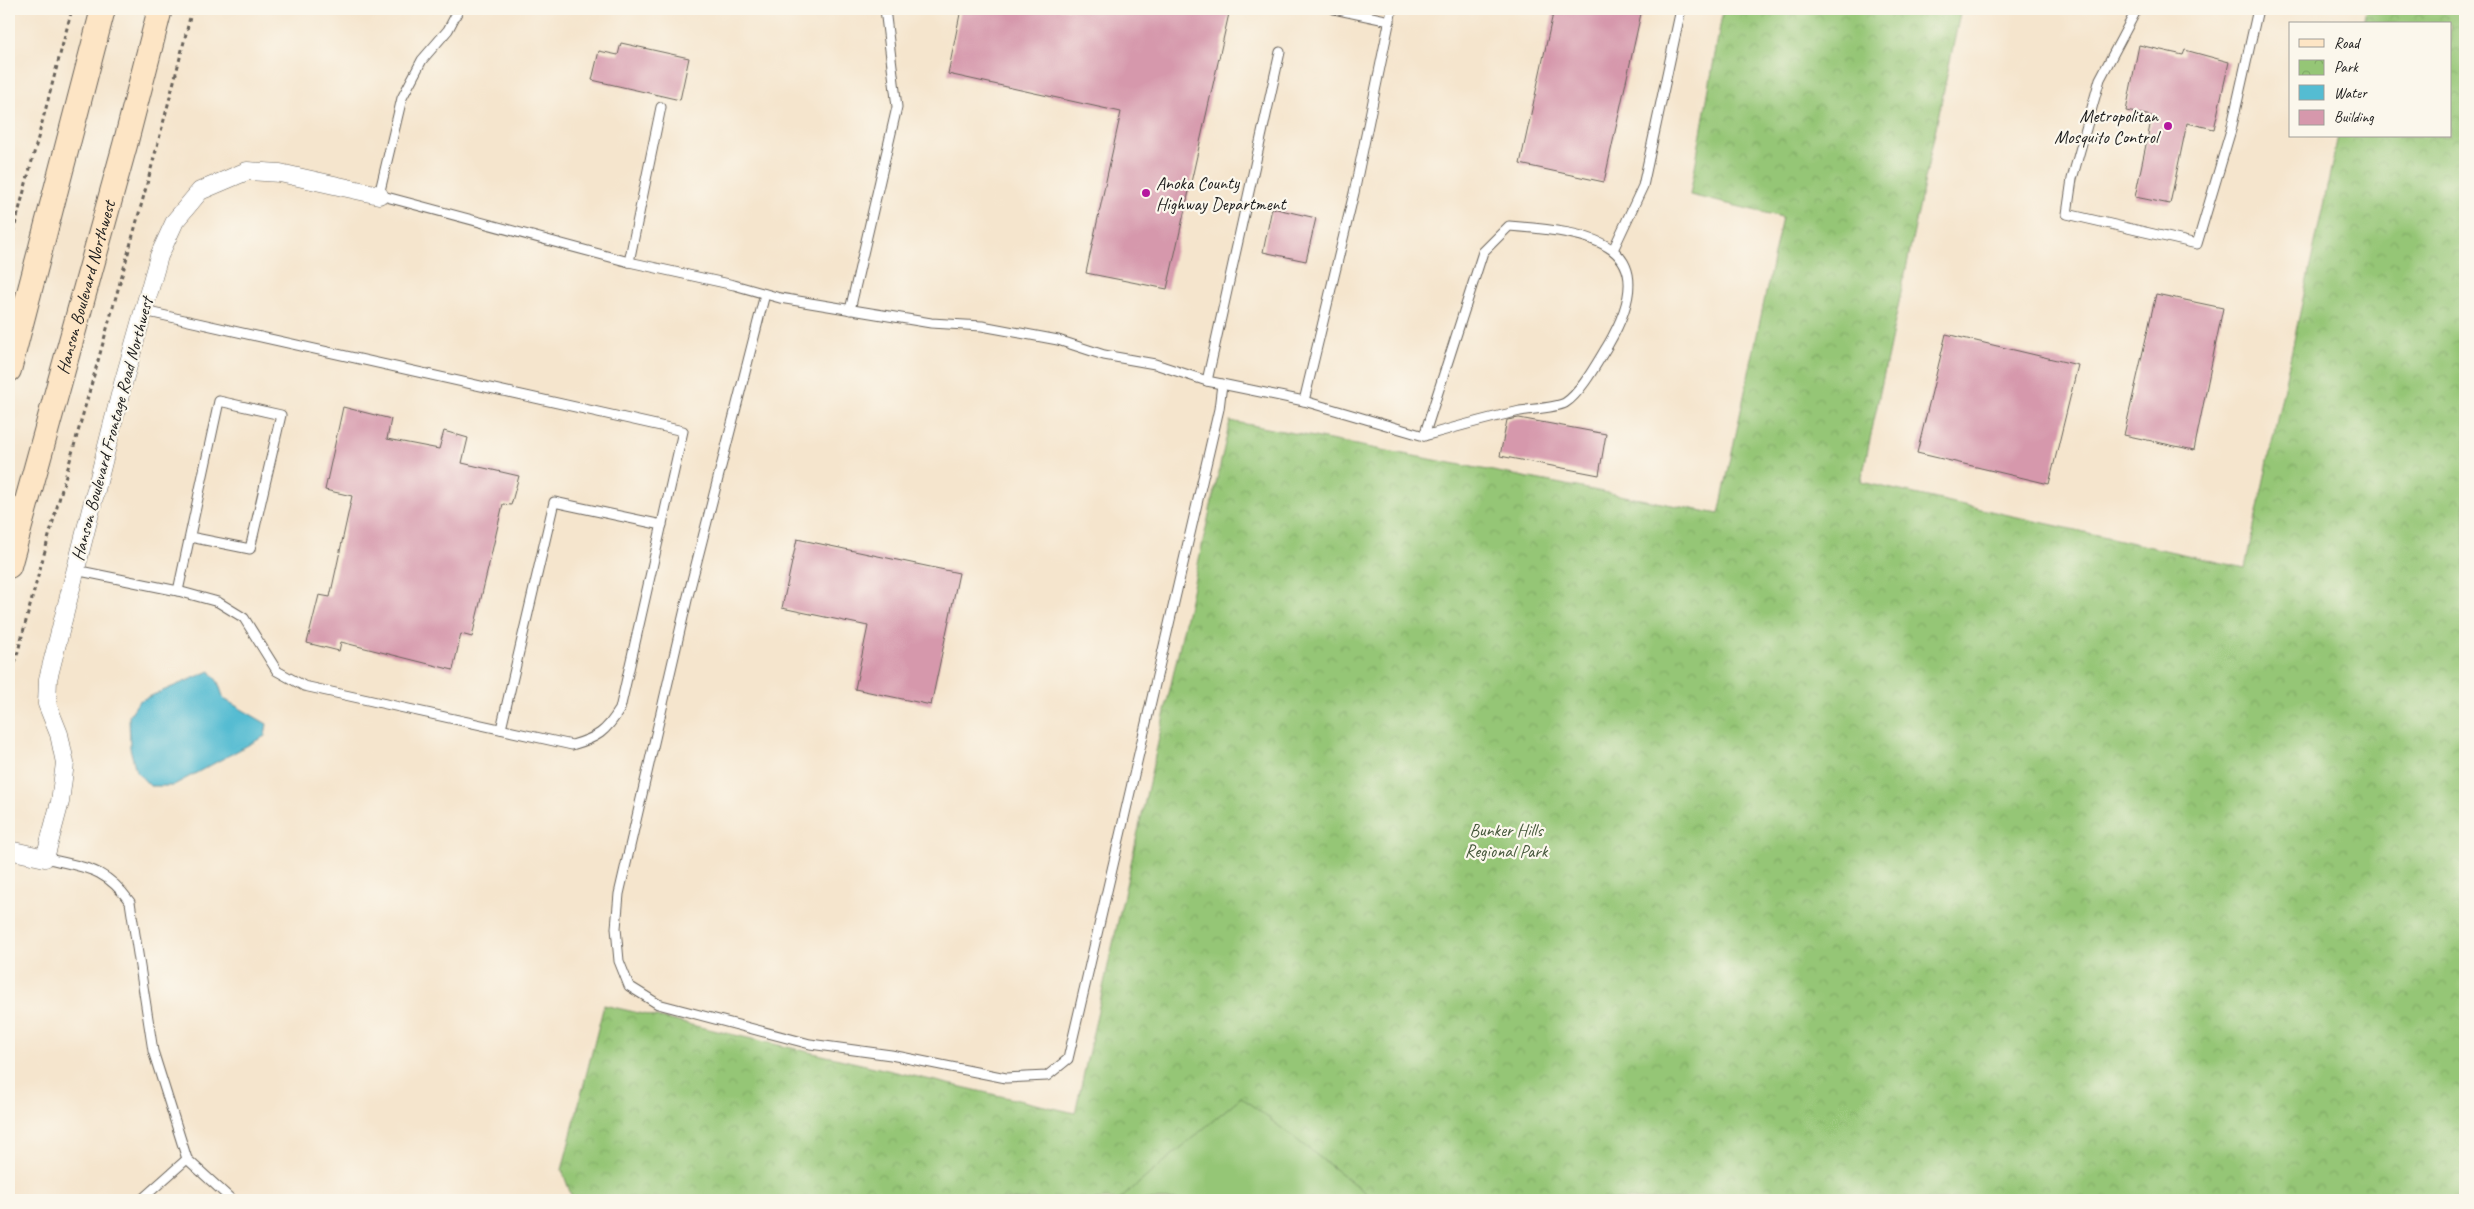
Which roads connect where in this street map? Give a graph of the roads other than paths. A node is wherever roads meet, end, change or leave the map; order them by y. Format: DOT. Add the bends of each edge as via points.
graph roads {
  1 [pos="103,9"];
  2 [pos="160,9"];
  3 [pos="459,9"];
  4 [pos="885,9"];
  5 [pos="1334,9"];
  6 [pos="1392,9"];
  7 [pos="1681,9"];
  8 [pos="2137,9"];
  9 [pos="2258,9"];
  10 [pos="1390,21"];
  11 [pos="1280,52"];
  12 [pos="661,107"];
  13 [pos="379,195"];
  14 [pos="1614,250"];
  15 [pos="629,262"];
  16 [pos="765,294"];
  17 [pos="850,310"];
  18 [pos="144,311"];
  19 [pos="9,370"];
  20 [pos="1208,381"];
  21 [pos="1222,384"];
  22 [pos="1304,401"];
  23 [pos="1424,436"];
  24 [pos="662,525"];
  25 [pos="190,536"];
  26 [pos="9,566"];
  27 [pos="74,570"];
  28 [pos="178,591"];
  29 [pos="501,730"];
  30 [pos="9,850"];
  31 [pos="44,858"];
  32 [pos="186,1159"];
  33 [pos="141,1200"];
  34 [pos="232,1200"];
  1 -- 19 [label="main road"];
  2 -- 26 [label="main road, Hanson Boulevard Northwest"];
  3 -- 13 [label="lane" via="448,30 422,60 402,98"];
  4 -- 17 [label="lane" via="896,107"];
  5 -- 10 [label="lane"];
  6 -- 10 [label="lane"];
  7 -- 14 [label="lane" via="1643,186"];
  8 -- 9 [label="lane" via="2100,80 2072,179 2067,214 2197,244 2231,130"];
  10 -- 22 [label="lane" via="1354,193"];
  11 -- 20 [label="lane"];
  12 -- 15 [label="lane"];
  13 -- 15 [label="lane"];
  13 -- 18 [label="street, Hanson Boulevard Frontage Road Northwest" via="280,173 247,170 200,191 175,222 163,248"];
  14 -- 23 [label="lane" via="1625,265 1631,288 1618,327 1590,376 1564,403"];
  14 -- 23 [label="lane" via="1589,237 1554,229 1509,226 1483,252"];
  15 -- 16 [label="lane"];
  16 -- 17 [label="lane"];
  16 -- 21 [label="lane" via="685,610 619,894 616,928 619,961 629,986 658,1004 810,1044 891,1055 1006,1078 1047,1076 1068,1059 1219,409"];
  17 -- 20 [label="lane" via="930,323 982,326 1058,340"];
  18 -- 24 [label="lane" via="683,431"];
  18 -- 27 [label="street, Hanson Boulevard Frontage Road Northwest"];
  20 -- 21 [label="lane"];
  21 -- 22 [label="lane"];
  22 -- 23 [label="lane"];
  24 -- 29 [label="lane" via="620,709 610,726 594,739 572,745"];
  24 -- 29 [label="lane" via="554,502"];
  25 -- 25 [label="lane" via="250,550 281,415 219,402"];
  25 -- 28 [label="lane"];
  27 -- 28 [label="lane"];
  27 -- 31 [label="street, Hanson Boulevard Frontage Road Northwest" via="48,679 47,704 59,734 65,763 60,802"];
  28 -- 29 [label="lane" via="218,602 244,618 277,671 304,686"];
  30 -- 31 [label="street"];
  31 -- 32 [label="lane" via="97,871 117,884 130,902 152,1051"];
  32 -- 33 [label="lane"];
  32 -- 34 [label="lane"];
}
